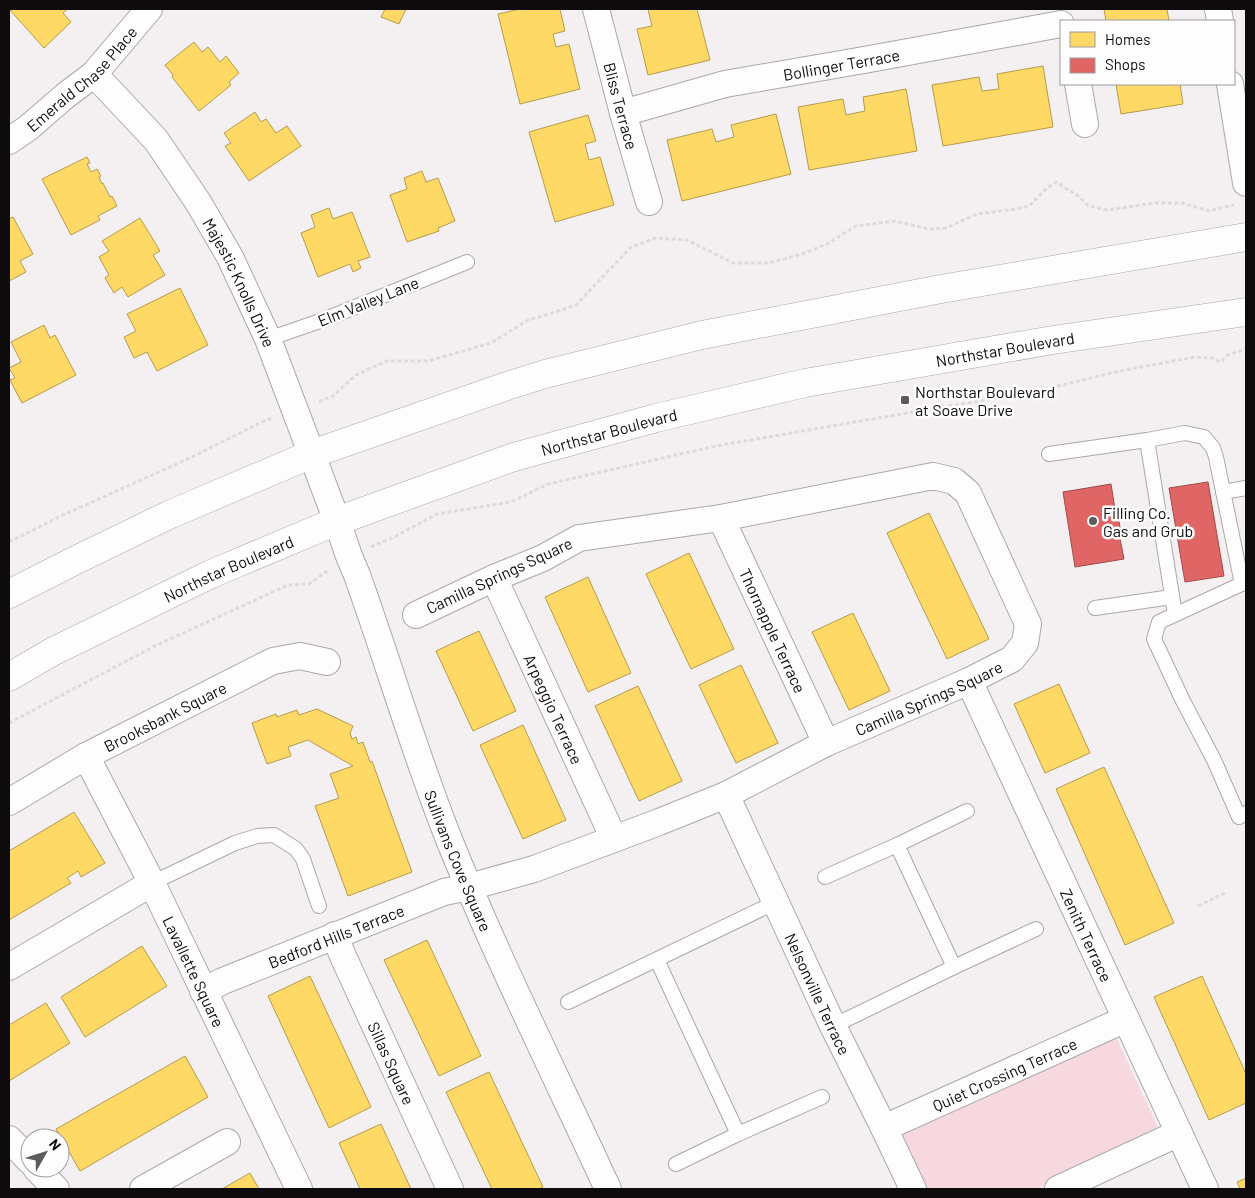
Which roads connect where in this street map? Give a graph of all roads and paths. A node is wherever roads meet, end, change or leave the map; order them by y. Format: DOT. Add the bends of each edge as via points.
graph roads {
  1 [pos="149,9"];
  2 [pos="596,9"];
  3 [pos="1060,24"];
  4 [pos="94,74"];
  5 [pos="1078,85"];
  6 [pos="1230,85"];
  7 [pos="623,113"];
  8 [pos="1085,124"];
  9 [pos="9,141"];
  10 [pos="1242,194"];
  11 [pos="648,202"];
  12 [pos="1246,237"];
  13 [pos="467,262"];
  14 [pos="1246,312"];
  15 [pos="268,339"];
  16 [pos="1246,349"];
  17 [pos="295,411"];
  18 [pos="1147,440"];
  19 [pos="312,454"];
  20 [pos="1049,454"];
  21 [pos="1246,488"];
  22 [pos="1223,492"];
  23 [pos="721,518"];
  24 [pos="337,521"];
  25 [pos="9,542"];
  26 [pos="349,556"];
  27 [pos="494,578"];
  28 [pos="1244,583"];
  29 [pos="9,594"];
  30 [pos="1172,597"];
  31 [pos="1095,608"];
  32 [pos="1175,614"];
  33 [pos="416,615"];
  34 [pos="327,662"];
  35 [pos="9,677"];
  36 [pos="969,680"];
  37 [pos="9,723"];
  38 [pos="826,743"];
  39 [pos="86,756"];
  40 [pos="726,795"];
  41 [pos="9,802"];
  42 [pos="967,811"];
  43 [pos="1246,814"];
  44 [pos="614,839"];
  45 [pos="897,845"];
  46 [pos="825,877"];
  47 [pos="152,883"];
  48 [pos="469,887"];
  49 [pos="1227,892"];
  50 [pos="776,902"];
  51 [pos="319,906"];
  52 [pos="1198,906"];
  53 [pos="1036,929"];
  54 [pos="335,935"];
  55 [pos="657,960"];
  56 [pos="9,967"];
  57 [pos="954,967"];
  58 [pos="203,991"];
  59 [pos="568,1002"];
  60 [pos="1126,1019"];
  61 [pos="833,1026"];
  62 [pos="822,1097"];
  63 [pos="884,1128"];
  64 [pos="1179,1133"];
  65 [pos="738,1134"];
  66 [pos="9,1138"];
  67 [pos="227,1142"];
  68 [pos="20,1150"];
  69 [pos="676,1164"];
  70 [pos="46,1178"];
  71 [pos="56,1189"];
  72 [pos="143,1189"];
  73 [pos="299,1189"];
  74 [pos="450,1189"];
  75 [pos="608,1189"];
  76 [pos="912,1189"];
  77 [pos="1058,1189"];
  78 [pos="1205,1189"];
  1 -- 4 [label="street, Emerald Chase Place"];
  2 -- 7 [label="street, Bliss Terrace"];
  3 -- 7 [label="street, Bollinger Terrace" via="725,84"];
  4 -- 9 [label="street, Emerald Chase Place"];
  4 -- 15 [label="street, Majestic Knolls Drive" via="156,140 198,202 230,257"];
  5 -- 8 [label="street"];
  6 -- 10 [label="street"];
  7 -- 11 [label="street, Bliss Terrace"];
  10 -- 17 [label="path" via="1209,211 1182,203 1156,202 1107,210 1089,206 1056,182 1029,206 977,214 946,228 928,229 895,221 856,226 827,244 769,263 733,263 687,240 655,238 630,248 576,305 528,320 491,343 428,361 388,360 356,375 333,396"];
  12 -- 19 [label="main road" via="941,289 702,335 544,374"];
  13 -- 15 [label="lane, Elm Valley Lane"];
  14 -- 24 [label="main road, Northstar Boulevard" via="1053,340 796,385 656,418 514,457"];
  15 -- 17 [label="street, Majestic Knolls Drive"];
  16 -- 26 [label="path" via="1220,362 1194,357 1033,392 716,446 548,484 511,502 437,514"];
  17 -- 19 [label="street, Majestic Knolls Drive"];
  17 -- 25 [label="path" via="266,420"];
  18 -- 20 [label="lane"];
  18 -- 22 [label="lane" via="1185,433 1204,437 1213,448"];
  18 -- 30 [label="lane"];
  19 -- 24 [label="street, Majestic Knolls Drive"];
  19 -- 29 [label="main road" via="171,514"];
  21 -- 22 [label="lane"];
  22 -- 28 [label="lane"];
  23 -- 27 [label="street, Camilla Springs Square" via="578,538 543,558"];
  23 -- 36 [label="street, Camilla Springs Square" via="933,476 954,480 968,493 1028,624 1025,643 1012,659"];
  23 -- 38 [label="street, Thornapple Terrace"];
  24 -- 26 [label="street, Sullivans Cove Square"];
  24 -- 35 [label="main road, Northstar Boulevard" via="211,574 52,652"];
  26 -- 37 [label="path" via="309,584 279,589 153,648"];
  26 -- 48 [label="street, Sullivans Cove Square" via="434,800"];
  27 -- 33 [label="street, Camilla Springs Square"];
  27 -- 44 [label="street, Arpeggio Terrace"];
  28 -- 32 [label="lane"];
  30 -- 31 [label="lane"];
  30 -- 32 [label="lane"];
  32 -- 43 [label="lane" via="1159,622 1154,639 1239,817"];
  34 -- 39 [label="street, Brooksbank Square" via="300,656 273,661"];
  36 -- 38 [label="street, Camilla Springs Square"];
  36 -- 60 [label="street, Zenith Terrace"];
  38 -- 40 [label="street, Camilla Springs Square"];
  39 -- 41 [label="street, Brooksbank Square"];
  39 -- 47 [label="street, Lavallette Square"];
  40 -- 44 [label="street, Camilla Springs Square"];
  40 -- 50 [label="street, Nelsonville Terrace"];
  42 -- 45 [label="lane"];
  44 -- 48 [label="street, Camilla Springs Square" via="534,870"];
  45 -- 46 [label="lane"];
  45 -- 57 [label="lane"];
  47 -- 51 [label="lane" via="234,843 274,835 296,849 303,859"];
  47 -- 56 [label="street"];
  47 -- 58 [label="street, Lavallette Square"];
  48 -- 54 [label="street, Bedford Hills Terrace" via="444,892"];
  48 -- 75 [label="street, Sullivans Cove Square"];
  49 -- 52 [label="path"];
  50 -- 55 [label="lane"];
  50 -- 61 [label="street, Nelsonville Terrace"];
  53 -- 57 [label="lane"];
  54 -- 58 [label="street, Bedford Hills Terrace"];
  54 -- 74 [label="street, Sillas Square"];
  55 -- 59 [label="lane"];
  55 -- 65 [label="lane"];
  57 -- 61 [label="lane"];
  58 -- 73 [label="street, Lavallette Square"];
  60 -- 63 [label="street, Quiet Crossing Terrace"];
  60 -- 64 [label="street, Zenith Terrace"];
  61 -- 63 [label="street, Nelsonville Terrace"];
  62 -- 65 [label="lane"];
  63 -- 76 [label="street, Nelsonville Terrace"];
  64 -- 77 [label="street"];
  64 -- 78 [label="street, Zenith Terrace"];
  65 -- 69 [label="lane"];
  66 -- 68 [label="street"];
  67 -- 72 [label="street"];
  70 -- 71 [label="street"];
}
